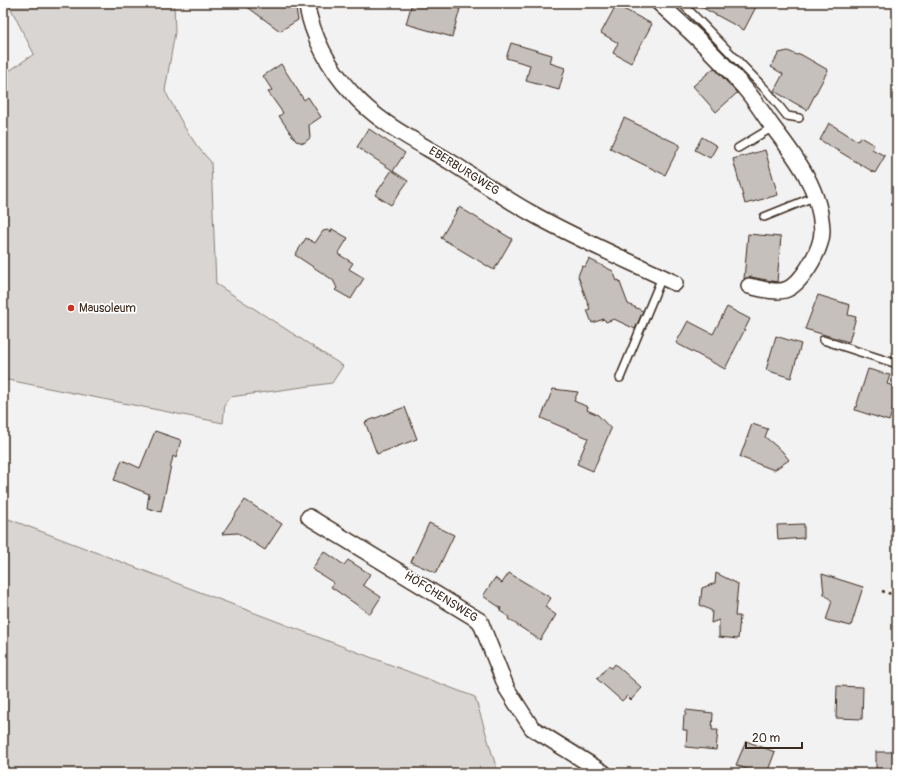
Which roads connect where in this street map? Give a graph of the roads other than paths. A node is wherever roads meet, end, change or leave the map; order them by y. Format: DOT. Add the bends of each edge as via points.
graph roads {
  1 [pos="306,3"];
  2 [pos="659,3"];
  3 [pos="682,3"];
  4 [pos="798,118"];
  5 [pos="773,127"];
  6 [pos="738,148"];
  7 [pos="816,196"];
  8 [pos="764,217"];
  9 [pos="669,280"];
  10 [pos="750,286"];
  11 [pos="823,340"];
  12 [pos="897,364"];
  13 [pos="620,378"];
  14 [pos="309,517"];
  15 [pos="604,773"];
  1 -- 9 [label="street, EBERBURGWEG" via="310,24 320,48 335,72 371,111 529,213"];
  2 -- 5 [label="street" via="740,82"];
  3 -- 4 [label="lane" via="768,92 787,116"];
  5 -- 6 [label="lane"];
  5 -- 7 [label="street" via="800,163"];
  7 -- 8 [label="lane"];
  7 -- 10 [label="street" via="822,233 818,250 801,278 790,288 777,293"];
  9 -- 13 [label="lane"];
  11 -- 12 [label="lane"];
  14 -- 15 [label="street, HÖFCHENSWEG" via="480,620 507,689 532,728"];
}
